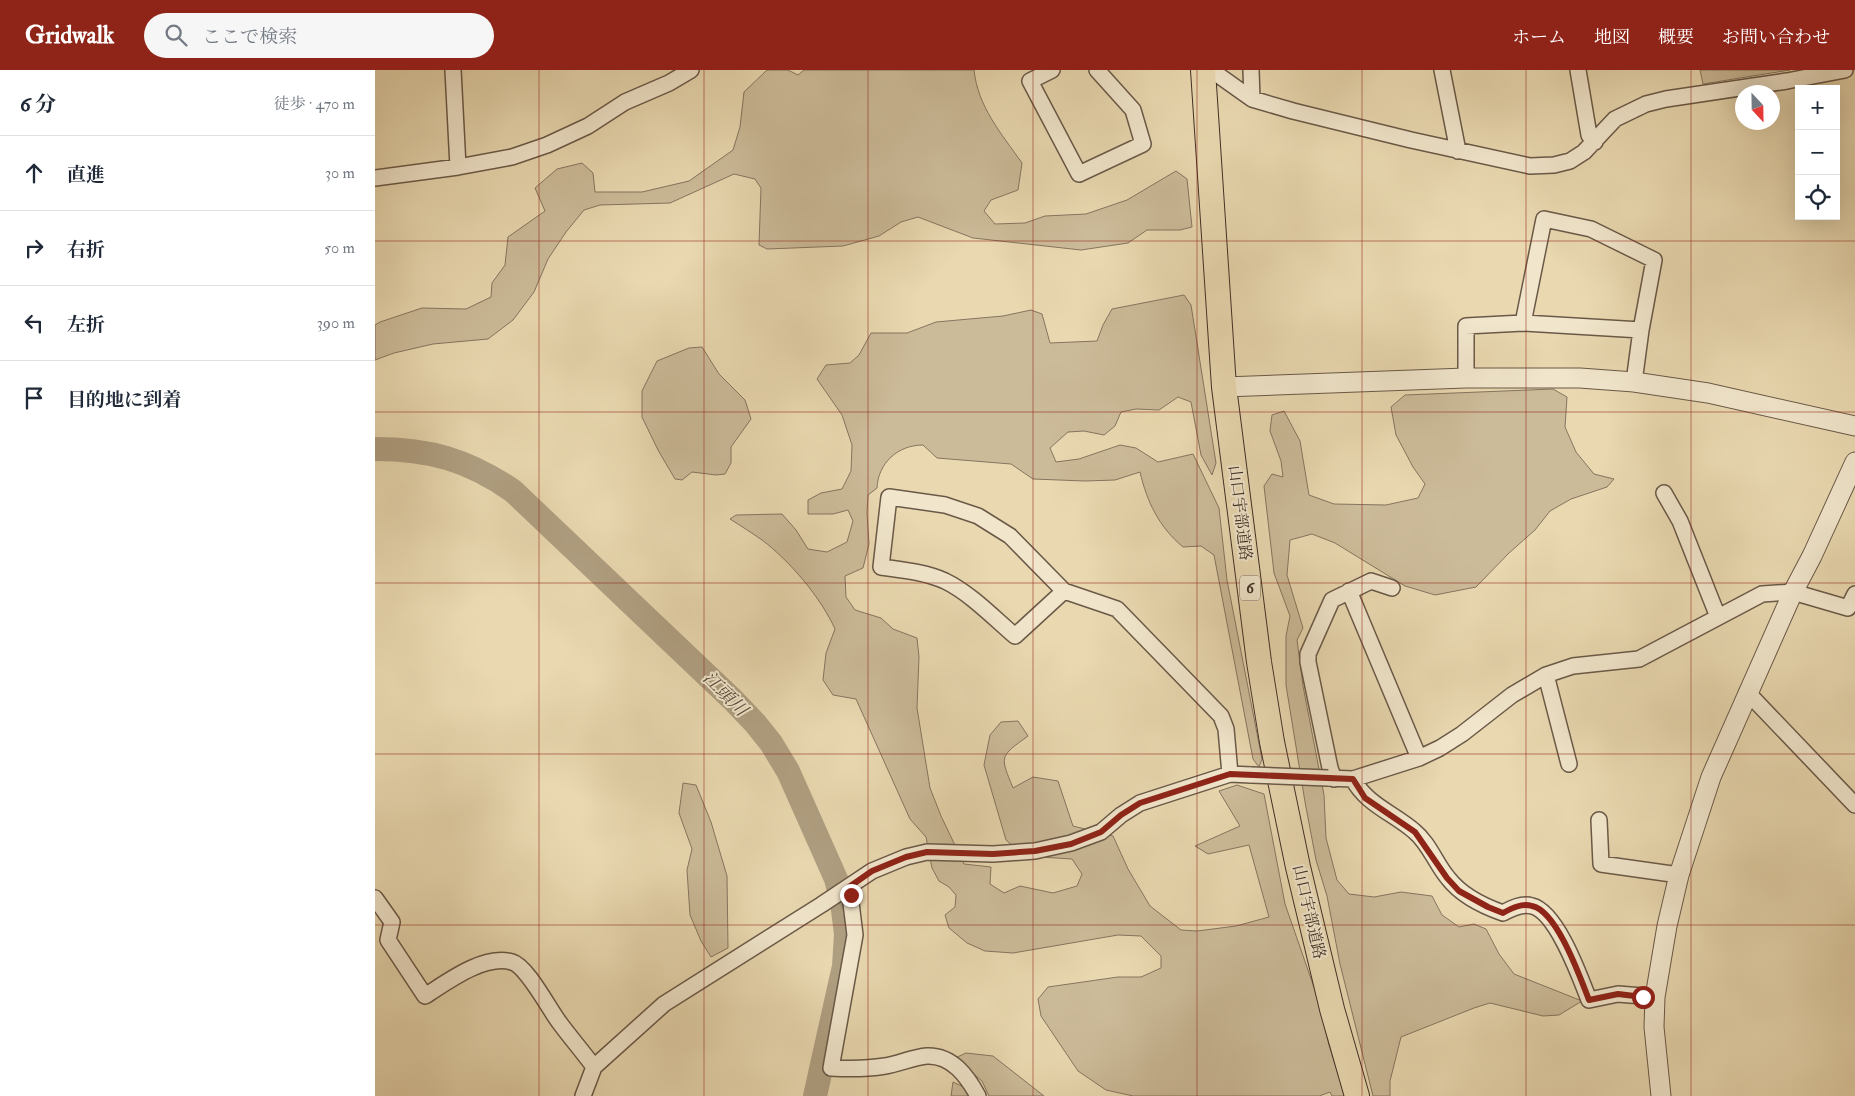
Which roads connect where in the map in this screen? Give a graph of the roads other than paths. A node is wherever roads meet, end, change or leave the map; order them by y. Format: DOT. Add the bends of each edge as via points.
graph roads {
  1 [pos="453,70"];
  2 [pos="1052,70"];
  3 [pos="1097,70"];
  4 [pos="1203,70"];
  5 [pos="1211,70"];
  6 [pos="1251,70"];
  7 [pos="1443,70"];
  8 [pos="1578,70"];
  9 [pos="1845,70"];
  10 [pos="689,71"];
  11 [pos="1252,99"];
  12 [pos="1595,142"];
  13 [pos="1458,151"];
  14 [pos="458,167"];
  15 [pos="375,178"];
  16 [pos="1523,323"];
  17 [pos="1641,330"];
  18 [pos="1466,378"];
  19 [pos="1634,382"];
  20 [pos="1224,387"];
  21 [pos="1855,426"];
  22 [pos="1855,462"];
  23 [pos="1664,493"];
  24 [pos="1392,588"];
  25 [pos="1064,590"];
  26 [pos="1349,591"];
  27 [pos="1793,592"];
  28 [pos="1855,594"];
  29 [pos="1718,617"];
  30 [pos="1546,675"];
  31 [pos="1747,692"];
  32 [pos="1419,758"];
  33 [pos="1569,764"];
  34 [pos="1230,774"];
  35 [pos="1331,778"];
  36 [pos="1353,779"];
  37 [pos="1855,805"];
  38 [pos="1599,820"];
  39 [pos="1679,875"];
  40 [pos="842,891"];
  41 [pos="375,898"];
  42 [pos="381,943"];
  43 [pos="1655,998"];
  44 [pos="595,1067"];
  45 [pos="583,1096"];
  46 [pos="978,1096"];
  47 [pos="1357,1096"];
  48 [pos="1661,1096"];
  1 -- 14 [label="street"];
  2 -- 3 [label="street" via="1030,81 1079,174 1143,144 1133,110"];
  4 -- 20 [label="main road, 山口宇部道路 / 6"];
  5 -- 11 [label="street"];
  6 -- 11 [label="street"];
  7 -- 13 [label="street"];
  8 -- 12 [label="street" via="1589,135"];
  9 -- 12 [label="street" via="1646,104 1615,119"];
  10 -- 14 [label="street" via="547,145"];
  11 -- 13 [label="street"];
  12 -- 13 [label="street" via="1570,161 1554,165 1514,164"];
  14 -- 15 [label="street"];
  16 -- 17 [label="street"];
  16 -- 17 [label="street" via="1543,218 1591,229 1654,260"];
  16 -- 18 [label="street" via="1466,326"];
  17 -- 19 [label="street"];
  18 -- 19 [label="street" via="1538,377"];
  18 -- 20 [label="street"];
  19 -- 21 [label="street" via="1708,393"];
  20 -- 47 [label="main road, 山口宇部道路 / 6" via="1272,742 1332,1009"];
  22 -- 27 [label="street"];
  23 -- 29 [label="street" via="1680,521"];
  24 -- 26 [label="street" via="1371,581"];
  25 -- 25 [label="street" via="1010,536 979,516 945,505 889,497 881,567 945,582 976,602 1015,636"];
  25 -- 34 [label="street" via="1117,609 1221,716 1226,729"];
  26 -- 32 [label="street"];
  26 -- 35 [label="street" via="1333,600 1308,654"];
  27 -- 28 [label="street" via="1848,608"];
  27 -- 29 [label="street" via="1761,594"];
  27 -- 31 [label="street"];
  29 -- 30 [label="street" via="1639,659 1573,666"];
  30 -- 32 [label="street" via="1512,695 1462,734"];
  30 -- 33 [label="street"];
  31 -- 37 [label="street"];
  31 -- 39 [label="street" via="1711,777"];
  32 -- 36 [label="street"];
  34 -- 35 [label="street, bridge"];
  34 -- 40 [label="street" via="1140,803 1101,832 1071,844 993,854 927,852 872,871"];
  35 -- 36 [label="street"];
  36 -- 43 [label="street" via="1365,798 1415,832 1459,891 1503,913 1514,906 1532,905 1542,910 1570,953 1589,1000 1618,994"];
  38 -- 39 [label="street" via="1601,864"];
  39 -- 43 [label="street"];
  40 -- 44 [label="street" via="664,1004"];
  40 -- 46 [label="street" via="855,934 831,1068 858,1069 926,1056 941,1057 966,1076"];
  41 -- 42 [label="street" via="392,922"];
  42 -- 44 [label="street" via="425,996 473,966 498,961 517,964"];
  43 -- 48 [label="street" via="1654,1027"];
  44 -- 45 [label="street"];
}
